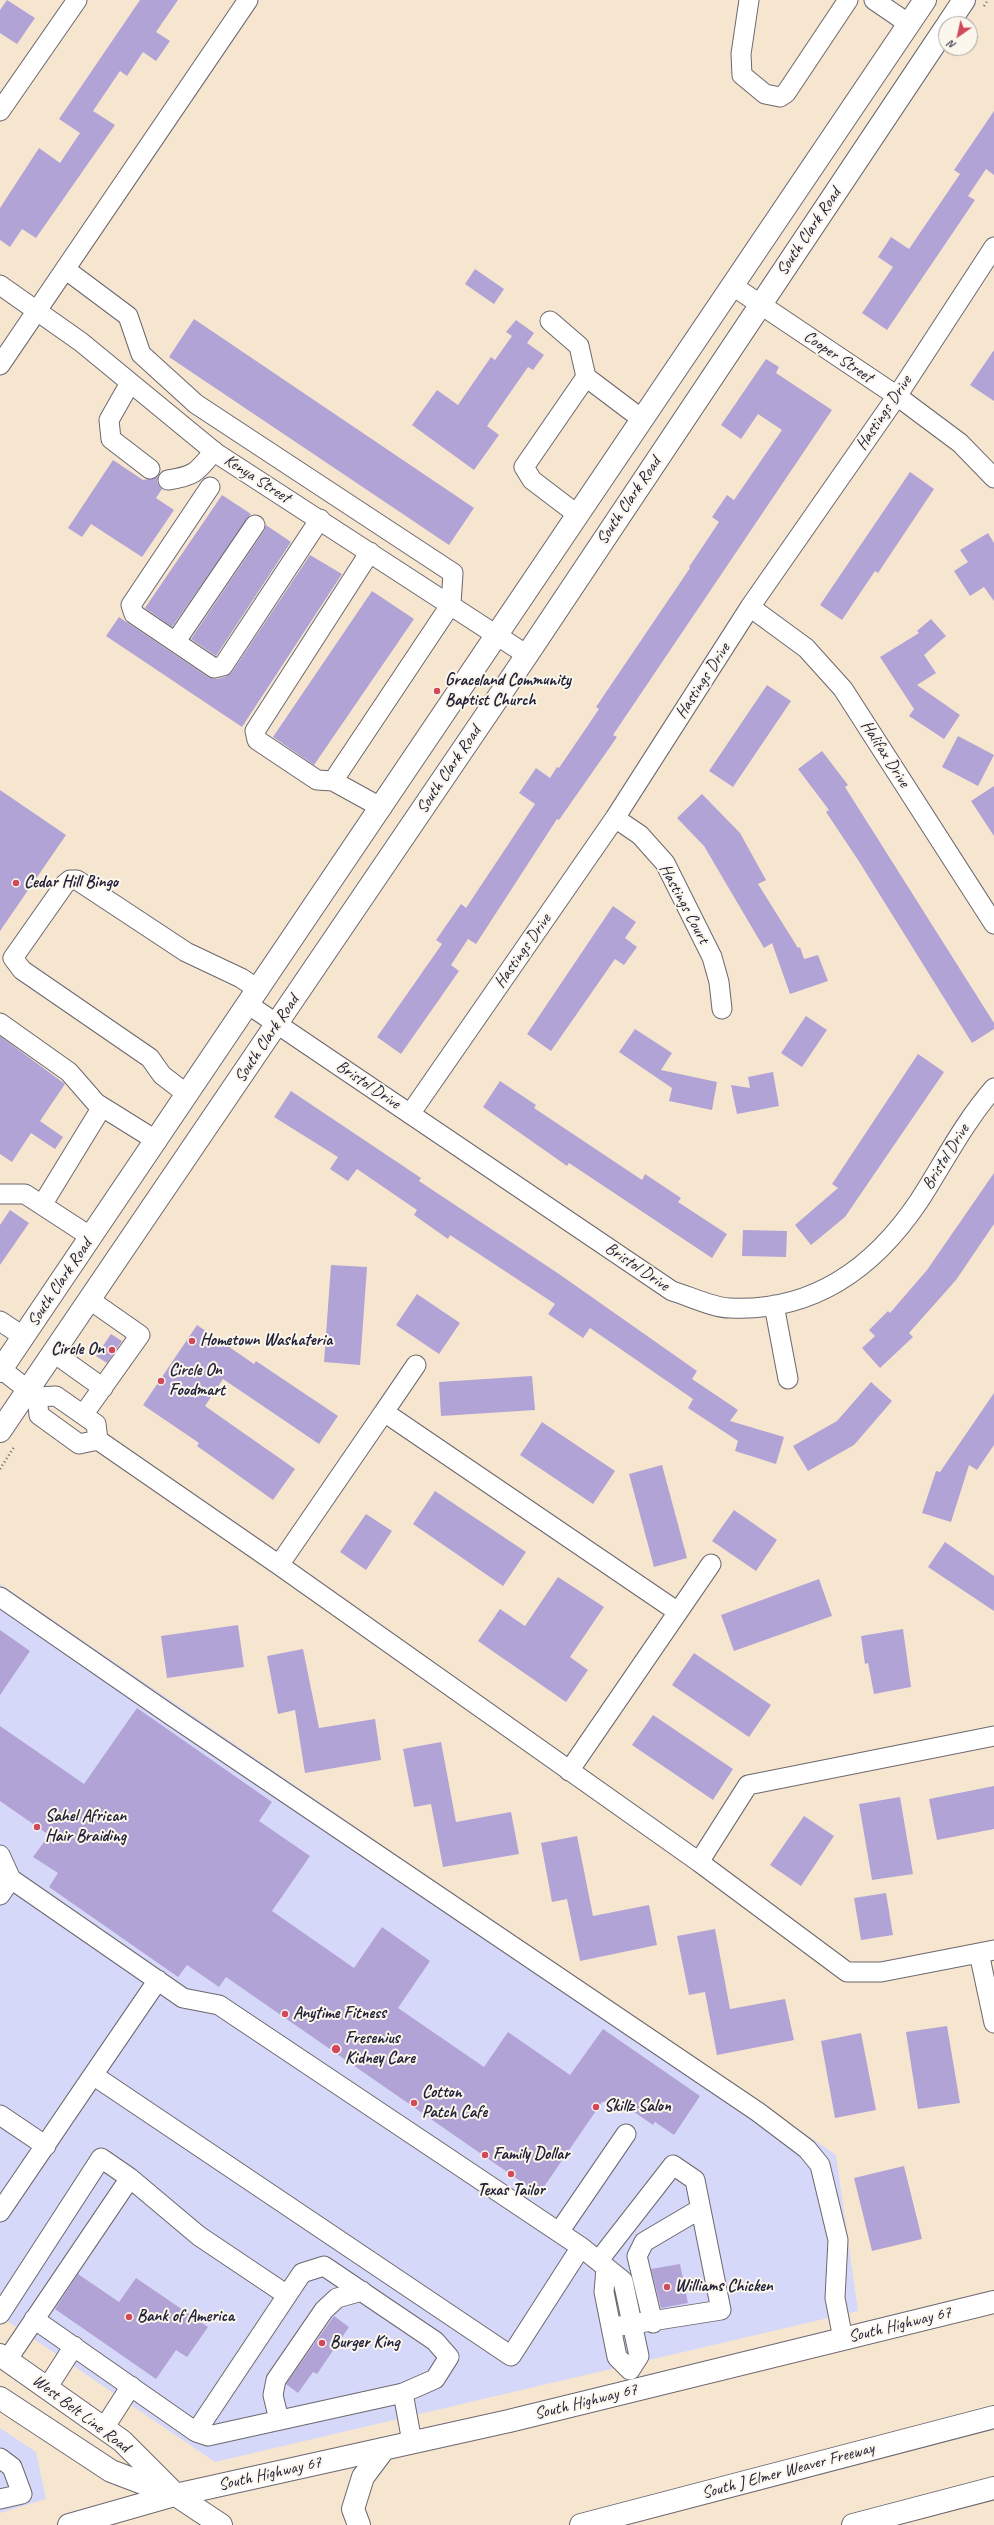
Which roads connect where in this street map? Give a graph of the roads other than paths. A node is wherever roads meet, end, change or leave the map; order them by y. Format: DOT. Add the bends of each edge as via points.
graph roads {
  1 [pos="248,0"];
  2 [pos="749,0"];
  3 [pos="848,0"];
  4 [pos="874,0"];
  5 [pos="925,0"];
  6 [pos="964,0"];
  7 [pos="74,1"];
  8 [pos="953,16"];
  9 [pos="909,24"];
  10 [pos="938,39"];
  11 [pos="0,110"];
  12 [pos="994,247"];
  13 [pos="65,269"];
  14 [pos="0,285"];
  15 [pos="733,286"];
  16 [pos="760,304"];
  17 [pos="38,310"];
  18 [pos="550,322"];
  19 [pos="141,354"];
  20 [pos="0,365"];
  21 [pos="586,377"];
  22 [pos="124,378"];
  23 [pos="896,396"];
  24 [pos="643,420"];
  25 [pos="214,451"];
  26 [pos="150,469"];
  27 [pos="994,478"];
  28 [pos="168,480"];
  29 [pos="210,487"];
  30 [pos="578,515"];
  31 [pos="320,519"];
  32 [pos="254,525"];
  33 [pos="370,552"];
  34 [pos="451,604"];
  35 [pos="750,607"];
  36 [pos="498,635"];
  37 [pos="176,641"];
  38 [pos="527,655"];
  39 [pos="333,781"];
  40 [pos="382,808"];
  41 [pos="615,818"];
  42 [pos="994,924"];
  43 [pos="254,998"];
  44 [pos="722,1009"];
  45 [pos="0,1023"];
  46 [pos="277,1024"];
  47 [pos="994,1088"];
  48 [pos="188,1095"];
  49 [pos="102,1107"];
  50 [pos="410,1114"];
  51 [pos="156,1141"];
  52 [pos="0,1194"];
  53 [pos="42,1205"];
  54 [pos="91,1237"];
  55 [pos="90,1300"];
  56 [pos="774,1305"];
  57 [pos="0,1321"];
  58 [pos="24,1337"];
  59 [pos="54,1353"];
  60 [pos="416,1365"];
  61 [pos="1,1370"];
  62 [pos="788,1379"];
  63 [pos="104,1388"];
  64 [pos="32,1393"];
  65 [pos="384,1412"];
  66 [pos="84,1415"];
  67 [pos="0,1431"];
  68 [pos="98,1440"];
  69 [pos="711,1564"];
  70 [pos="279,1566"];
  71 [pos="0,1597"];
  72 [pos="678,1612"];
  73 [pos="994,1736"];
  74 [pos="569,1771"];
  75 [pos="0,1855"];
  76 [pos="699,1862"];
  77 [pos="11,1879"];
  78 [pos="0,1895"];
  79 [pos="987,1952"];
  80 [pos="158,1980"];
  81 [pos="994,2023"];
  82 [pos="93,2075"];
  83 [pos="0,2115"];
  84 [pos="626,2134"];
  85 [pos="46,2146"];
  86 [pos="130,2178"];
  87 [pos="700,2209"];
  88 [pos="0,2212"];
  89 [pos="559,2232"];
  90 [pos="582,2247"];
  91 [pos="602,2264"];
  92 [pos="362,2292"];
  93 [pos="287,2295"];
  94 [pos="994,2302"];
  95 [pos="0,2314"];
  96 [pos="34,2319"];
  97 [pos="653,2322"];
  98 [pos="632,2325"];
  99 [pos="611,2328"];
  100 [pos="843,2339"];
  101 [pos="74,2346"];
  102 [pos="4,2357"];
  103 [pos="632,2380"];
  104 [pos="131,2386"];
  105 [pos="47,2388"];
  106 [pos="404,2393"];
  107 [pos="0,2398"];
  108 [pos="994,2417"];
  109 [pos="279,2420"];
  110 [pos="104,2428"];
  111 [pos="196,2432"];
  112 [pos="412,2442"];
  113 [pos="384,2449"];
  114 [pos="0,2458"];
  115 [pos="994,2488"];
  116 [pos="176,2495"];
  117 [pos="0,2499"];
  118 [pos="69,2525"];
  119 [pos="221,2525"];
  120 [pos="359,2525"];
  121 [pos="581,2525"];
  122 [pos="853,2525"];
  1 -- 13 [label="street"];
  2 -- 3 [label="street" via="741,54 742,76 765,94 780,97 786,92"];
  4 -- 9 [label="street"];
  5 -- 9 [label="main road, South Clark Road"];
  6 -- 8 [label="main road"];
  7 -- 11 [label="street"];
  9 -- 15 [label="main road, South Clark Road"];
  10 -- 16 [label="main road, South Clark Road"];
  12 -- 23 [label="street, Hastings Drive"];
  13 -- 17 [label="street"];
  13 -- 19 [label="street" via="128,316"];
  14 -- 17 [label="street, Kenya Street"];
  15 -- 16 [label="street, Cooper Street"];
  15 -- 24 [label="main road, South Clark Road"];
  16 -- 23 [label="street, Cooper Street"];
  16 -- 38 [label="main road, South Clark Road"];
  17 -- 20 [label="street"];
  17 -- 22 [label="street, Kenya Street"];
  18 -- 21 [label="street" via="580,346"];
  19 -- 22 [label="street"];
  19 -- 34 [label="street" via="196,404 453,573"];
  21 -- 24 [label="street"];
  21 -- 30 [label="street" via="524,467 532,480"];
  22 -- 25 [label="street, Kenya Street"];
  22 -- 26 [label="street" via="110,420 111,439"];
  23 -- 27 [label="street, Cooper Street" via="960,443"];
  23 -- 35 [label="street, Hastings Drive"];
  24 -- 30 [label="main road, South Clark Road"];
  25 -- 28 [label="street" via="189,477"];
  25 -- 31 [label="street, Kenya Street"];
  29 -- 37 [label="street" via="131,605 134,614"];
  30 -- 36 [label="main road, South Clark Road"];
  31 -- 33 [label="street, Kenya Street"];
  31 -- 37 [label="street" via="223,666 214,668"];
  32 -- 37 [label="street"];
  33 -- 34 [label="street, Kenya Street"];
  33 -- 39 [label="street" via="255,731 257,740 317,780"];
  34 -- 36 [label="street, Kenya Street"];
  34 -- 39 [label="street"];
  35 -- 41 [label="street, Hastings Drive"];
  35 -- 42 [label="street, Halifax Drive" via="806,648 843,688"];
  36 -- 38 [label="street, Kenya Street"];
  36 -- 40 [label="main road, South Clark Road"];
  38 -- 46 [label="main road, South Clark Road"];
  39 -- 40 [label="street"];
  40 -- 43 [label="main road, South Clark Road"];
  41 -- 44 [label="street, Hastings Court" via="640,835 665,863 712,957 719,982"];
  41 -- 50 [label="street, Hastings Drive"];
  43 -- 46 [label="street, Bristol Drive"];
  43 -- 48 [label="main road, South Clark Road"];
  43 -- 48 [label="street, Bristol Drive" via="241,978 186,952 77,880 70,880 66,884 12,958 22,970 150,1058 162,1075"];
  45 -- 49 [label="street" via="69,1072"];
  46 -- 50 [label="street, Bristol Drive"];
  46 -- 55 [label="main road, South Clark Road"];
  47 -- 56 [label="street, Bristol Drive" via="979,1105 918,1203 876,1254 833,1286 787,1304"];
  48 -- 51 [label="main road, South Clark Road"];
  49 -- 51 [label="street"];
  49 -- 53 [label="street"];
  50 -- 56 [label="street, Bristol Drive" via="672,1291 729,1308"];
  51 -- 54 [label="main road, South Clark Road"];
  52 -- 53 [label="street" via="25,1194"];
  53 -- 54 [label="street"];
  54 -- 58 [label="main road, South Clark Road"];
  55 -- 59 [label="main road, South Clark Road"];
  55 -- 63 [label="street" via="140,1335"];
  56 -- 62 [label="street"];
  57 -- 58 [label="street"];
  58 -- 61 [label="main road, South Clark Road"];
  59 -- 63 [label="street"];
  59 -- 64 [label="main road, South Clark Road"];
  60 -- 65 [label="street"];
  61 -- 64 [label="street"];
  63 -- 66 [label="street"];
  64 -- 66 [label="street" via="56,1396"];
  64 -- 67 [label="main road, South Clark Road"];
  64 -- 68 [label="street" via="39,1415 79,1444"];
  65 -- 70 [label="street"];
  65 -- 72 [label="street"];
  66 -- 68 [label="street" via="96,1424"];
  68 -- 70 [label="street"];
  69 -- 72 [label="street"];
  70 -- 74 [label="street"];
  71 -- 100 [label="street" via="758,2112 807,2149 820,2165 838,2240 835,2298"];
  72 -- 74 [label="street"];
  73 -- 76 [label="street" via="748,1786"];
  74 -- 76 [label="street"];
  75 -- 77 [label="street"];
  76 -- 79 [label="street" via="847,1972 881,1972"];
  77 -- 78 [label="street"];
  77 -- 80 [label="street"];
  79 -- 81 [label="street"];
  80 -- 82 [label="street"];
  80 -- 89 [label="street" via="183,1998 218,2004"];
  82 -- 85 [label="street"];
  82 -- 90 [label="street" via="511,2356"];
  83 -- 85 [label="street"];
  84 -- 89 [label="street"];
  85 -- 88 [label="street"];
  86 -- 93 [label="street" via="199,2236"];
  86 -- 95 [label="street" via="101,2158"];
  86 -- 96 [label="street"];
  87 -- 91 [label="street" via="695,2180 673,2165"];
  87 -- 97 [label="street" via="644,2242 637,2256"];
  87 -- 97 [label="street" via="721,2310"];
  89 -- 90 [label="street"];
  90 -- 91 [label="street"];
  91 -- 98 [label="street" via="623,2281"];
  91 -- 99 [label="street"];
  92 -- 93 [label="street" via="324,2266 302,2273"];
  92 -- 106 [label="street" via="436,2341 449,2357 436,2378"];
  92 -- 109 [label="street" via="337,2298 324,2310 276,2380 273,2395"];
  93 -- 111 [label="street"];
  94 -- 100 [label="main road, South Highway 67"];
  96 -- 101 [label="street"];
  96 -- 102 [label="street"];
  97 -- 98 [label="street"];
  98 -- 99 [label="street"];
  98 -- 103 [label="street" via="639,2356"];
  99 -- 103 [label="street" via="617,2357"];
  100 -- 103 [label="main road, South Highway 67"];
  101 -- 104 [label="street"];
  101 -- 105 [label="street"];
  102 -- 105 [label="main road, West Belt Line Road"];
  103 -- 112 [label="main road, South Highway 67"];
  104 -- 110 [label="street"];
  104 -- 111 [label="street"];
  105 -- 110 [label="main road, West Belt Line Road"];
  106 -- 109 [label="street"];
  106 -- 112 [label="street"];
  107 -- 116 [label="main road, West Belt Line Road" via="111,2471"];
  108 -- 121 [label="main road, South J Elmer Weaver Freeway"];
  109 -- 111 [label="street" via="208,2436"];
  110 -- 116 [label="main road, West Belt Line Road" via="122,2441"];
  112 -- 113 [label="main road, South Highway 67"];
  113 -- 116 [label="main road, South Highway 67"];
  113 -- 120 [label="main road" via="363,2477 353,2509"];
  114 -- 117 [label="street" via="12,2467 22,2494"];
  115 -- 122 [label="main road"];
  116 -- 118 [label="main road, South Highway 67"];
  116 -- 119 [label="main road, West Belt Line Road"];
}
